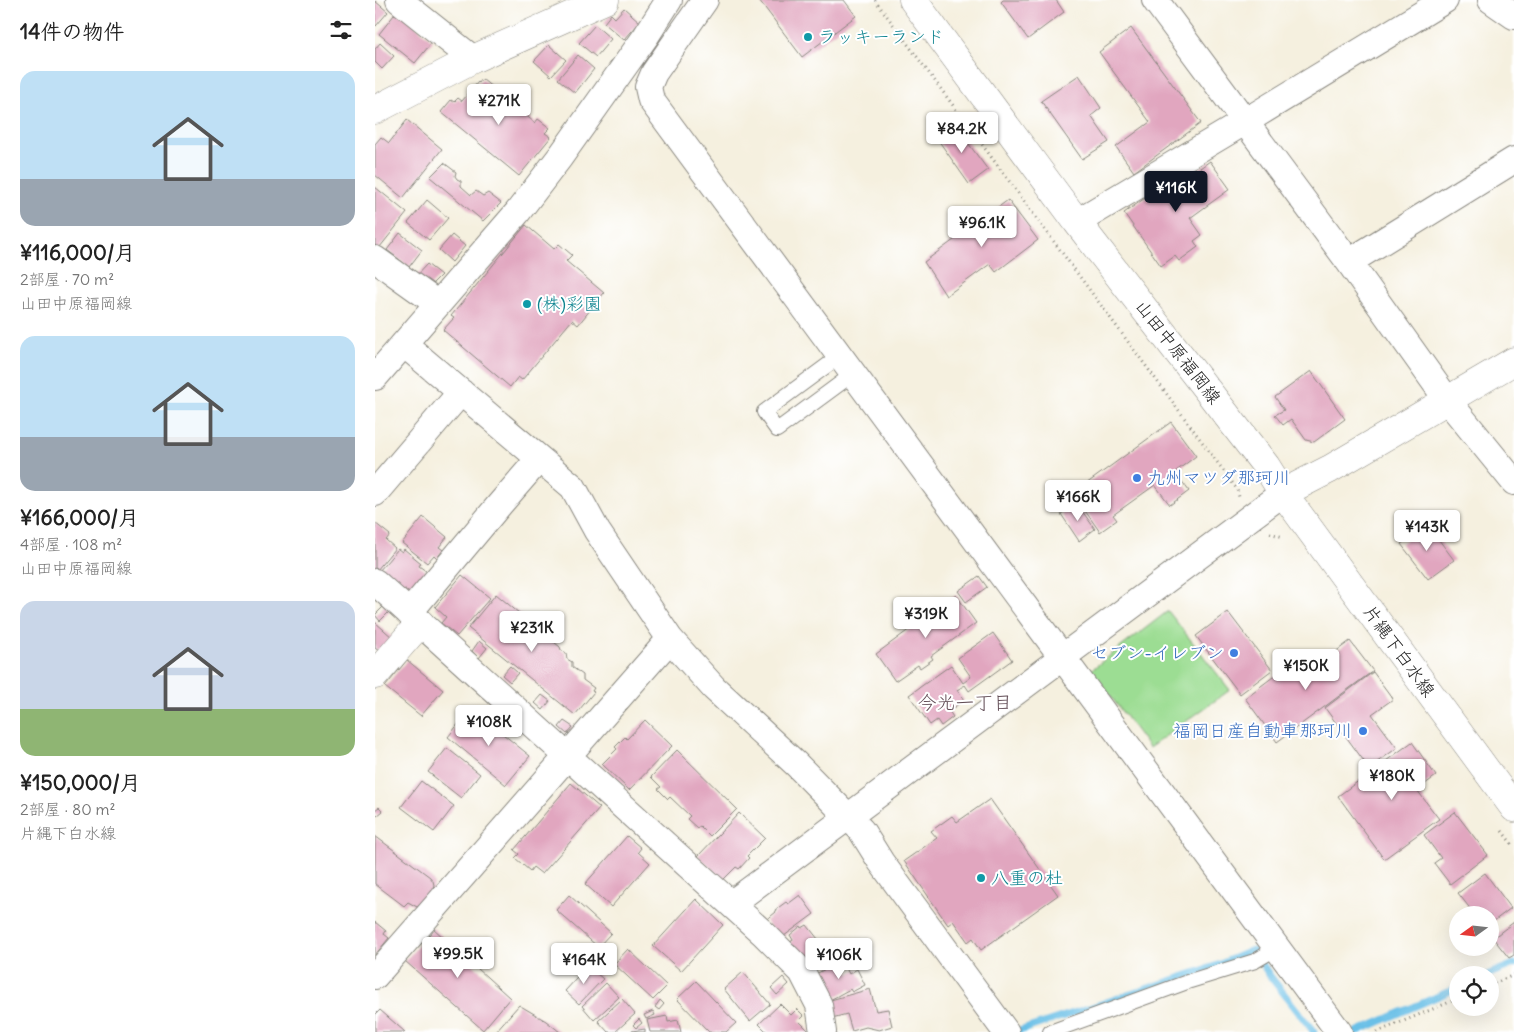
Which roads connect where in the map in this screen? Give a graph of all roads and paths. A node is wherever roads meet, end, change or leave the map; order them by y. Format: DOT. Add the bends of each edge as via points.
graph roads {
  1 [pos="399,0"];
  2 [pos="605,0"];
  3 [pos="669,0"];
  4 [pos="705,0"];
  5 [pos="875,0"];
  6 [pos="913,0"];
  7 [pos="1155,0"];
  8 [pos="1445,0"];
  9 [pos="1491,0"];
  10 [pos="1514,16"];
  11 [pos="473,60"];
  12 [pos="375,110"];
  13 [pos="1246,122"];
  14 [pos="1514,160"];
  15 [pos="1077,222"];
  16 [pos="375,259"];
  17 [pos="1349,262"];
  18 [pos="439,304"];
  19 [pos="404,344"];
  20 [pos="1514,361"];
  21 [pos="847,365"];
  22 [pos="375,377"];
  23 [pos="461,392"];
  24 [pos="1448,401"];
  25 [pos="539,459"];
  26 [pos="1514,482"];
  27 [pos="375,493"];
  28 [pos="1283,493"];
  29 [pos="1241,505"];
  30 [pos="375,582"];
  31 [pos="414,618"];
  32 [pos="670,639"];
  33 [pos="1062,658"];
  34 [pos="375,675"];
  35 [pos="567,756"];
  36 [pos="1514,808"];
  37 [pos="848,817"];
  38 [pos="731,904"];
  39 [pos="1265,955"];
  40 [pos="1514,975"];
  41 [pos="375,976"];
  42 [pos="1499,981"];
  43 [pos="1449,1002"];
  44 [pos="1005,1030"];
  45 [pos="823,1032"];
  46 [pos="1050,1032"];
  47 [pos="1338,1032"];
  48 [pos="1377,1032"];
  1 -- 11 [label="street"];
  2 -- 11 [label="main road"];
  3 -- 18 [label="street" via="560,157"];
  4 -- 21 [label="street" via="655,73 648,87 651,100"];
  5 -- 29 [label="path" via="1237,489"];
  6 -- 15 [label="main road, 山田中原福岡線"];
  7 -- 13 [label="street"];
  8 -- 13 [label="street"];
  9 -- 10 [label="street"];
  11 -- 12 [label="main road"];
  13 -- 15 [label="street"];
  13 -- 17 [label="street"];
  14 -- 17 [label="street"];
  15 -- 28 [label="main road, 山田中原福岡線" via="1266,466"];
  16 -- 18 [label="street"];
  17 -- 24 [label="street"];
  18 -- 19 [label="street"];
  19 -- 22 [label="street"];
  19 -- 23 [label="street"];
  20 -- 24 [label="main road"];
  21 -- 21 [label="lane" via="777,430 764,412"];
  21 -- 33 [label="street"];
  23 -- 25 [label="street"];
  23 -- 27 [label="street"];
  24 -- 26 [label="street"];
  24 -- 28 [label="main road"];
  25 -- 31 [label="street" via="500,504"];
  25 -- 32 [label="street" via="573,487 597,531"];
  28 -- 33 [label="street"];
  28 -- 36 [label="main road, 片縄下白水線"];
  30 -- 31 [label="street"];
  31 -- 34 [label="main road"];
  31 -- 35 [label="street"];
  32 -- 35 [label="street"];
  32 -- 37 [label="street" via="714,688"];
  33 -- 37 [label="street"];
  33 -- 39 [label="street"];
  35 -- 38 [label="street"];
  35 -- 41 [label="street"];
  37 -- 38 [label="street"];
  37 -- 44 [label="street" via="861,830"];
  38 -- 45 [label="street" via="802,972 819,1005"];
  39 -- 46 [label="lane"];
  39 -- 47 [label="street"];
  40 -- 42 [label="path"];
  43 -- 48 [label="path"];
}
